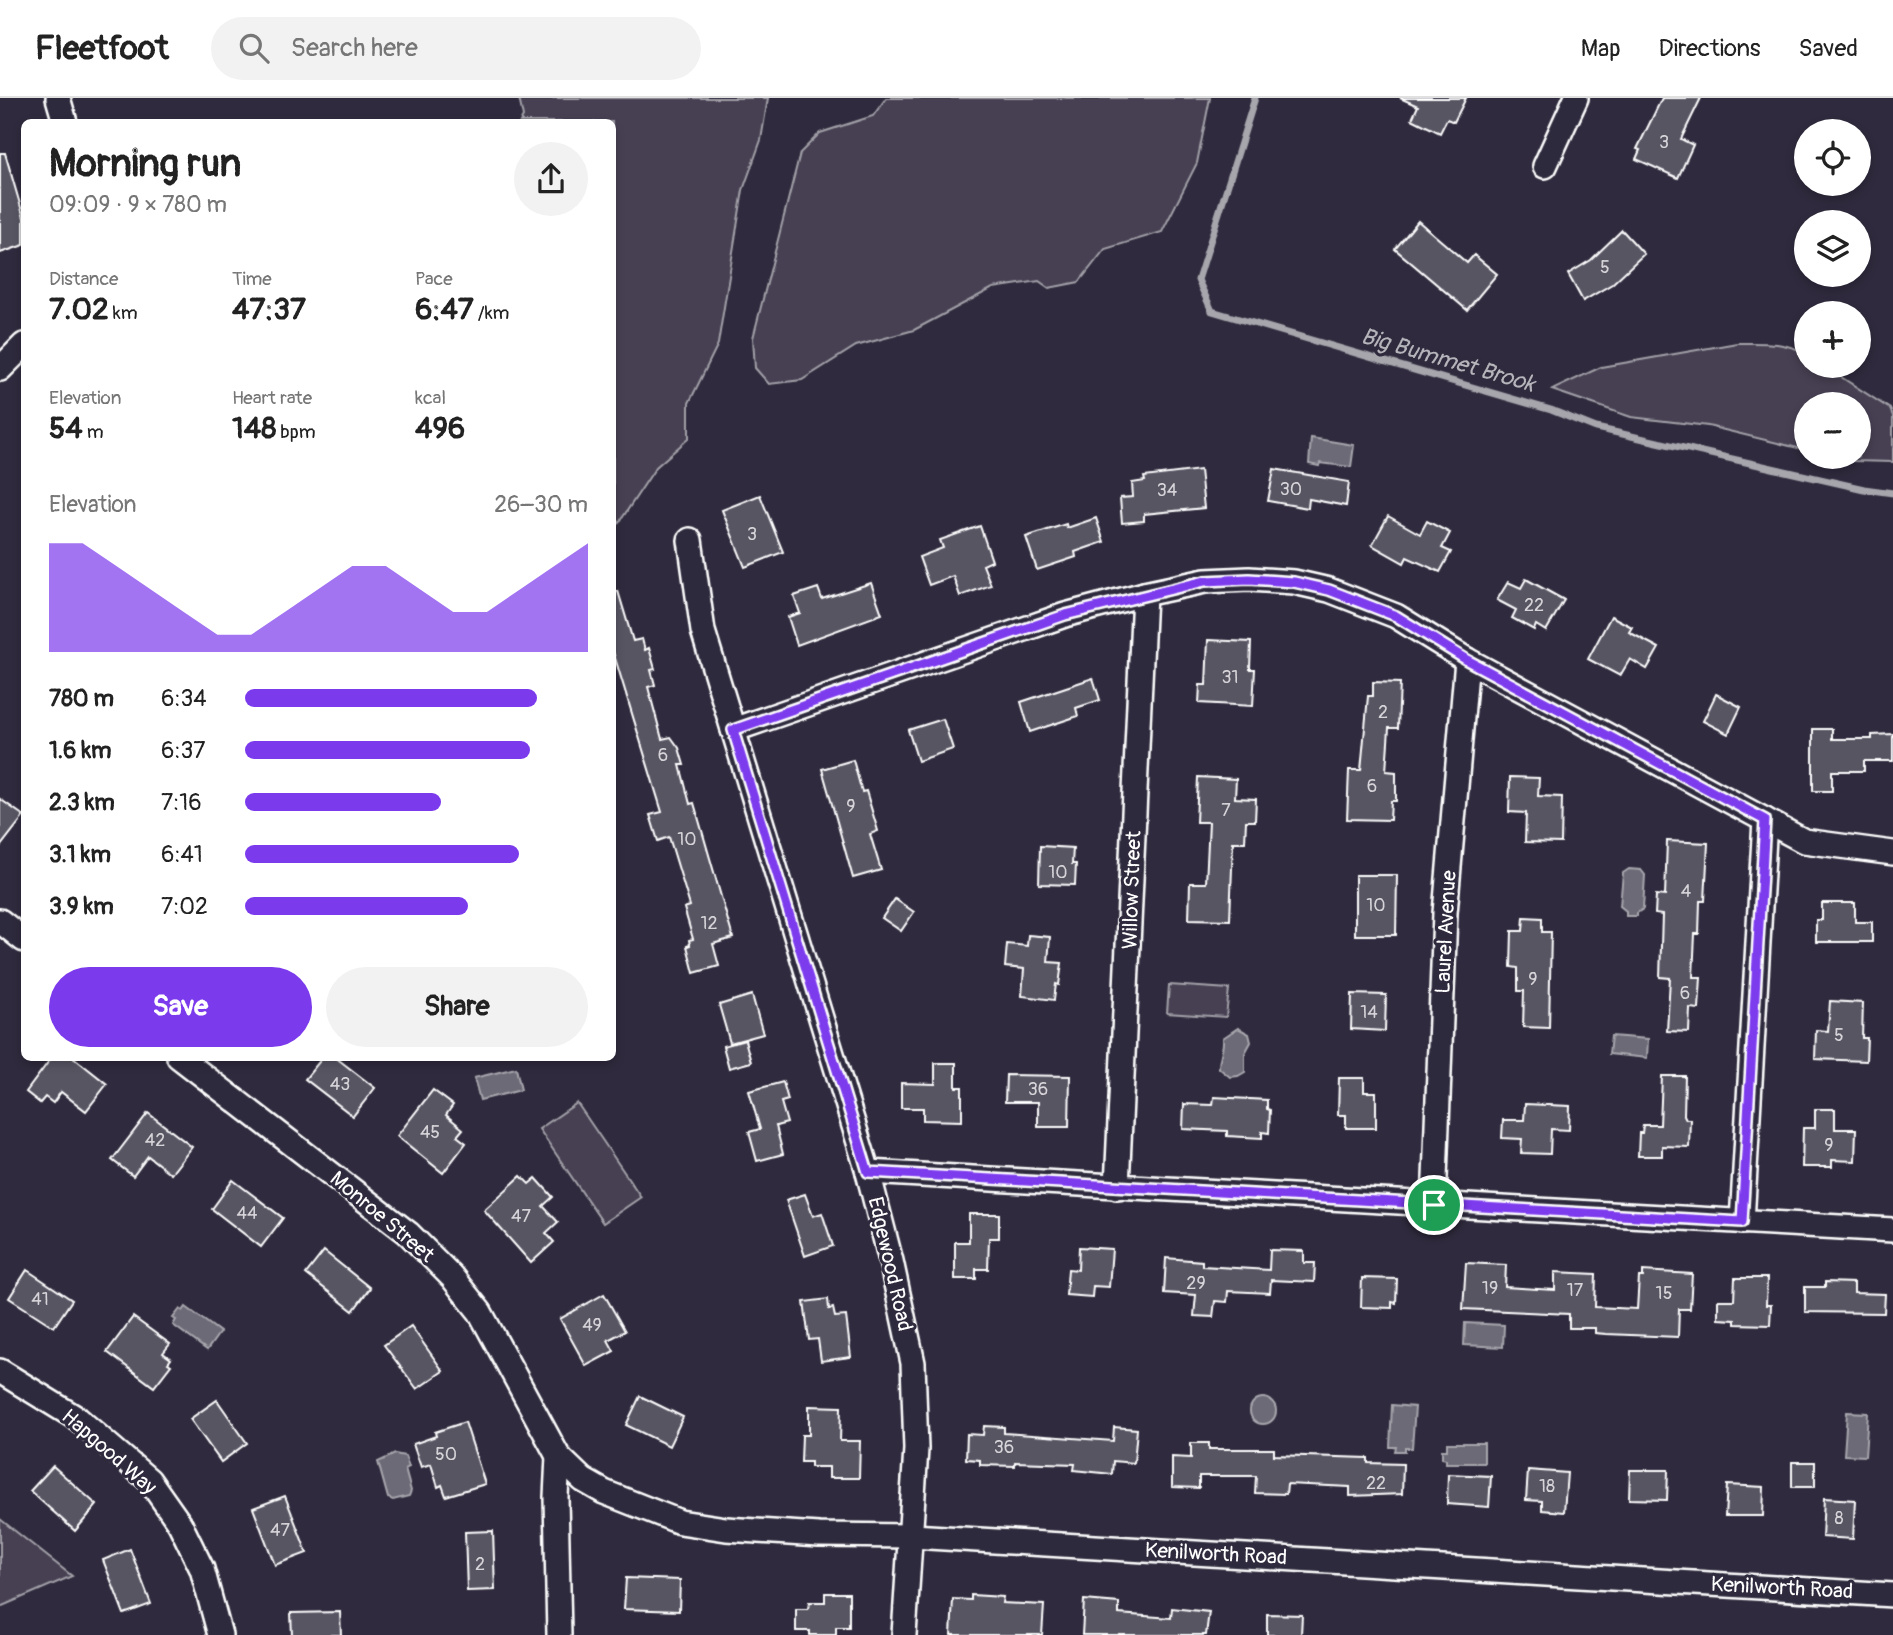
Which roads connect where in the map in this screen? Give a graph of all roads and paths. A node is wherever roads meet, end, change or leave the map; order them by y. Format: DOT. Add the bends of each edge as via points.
graph roads {
  1 [pos="58,98"];
  2 [pos="1576,98"];
  3 [pos="64,119"];
  4 [pos="1545,166"];
  5 [pos="21,348"];
  6 [pos="0,369"];
  7 [pos="690,540"];
  8 [pos="1144,594"];
  9 [pos="1467,660"];
  10 [pos="733,730"];
  11 [pos="1765,820"];
  12 [pos="1893,853"];
  13 [pos="0,921"];
  14 [pos="21,938"];
  15 [pos="183,1061"];
  16 [pos="868,1172"];
  17 [pos="1117,1187"];
  18 [pos="1434,1205"];
  19 [pos="1742,1222"];
  20 [pos="1893,1230"];
  21 [pos="0,1371"];
  22 [pos="558,1455"];
  23 [pos="912,1536"];
  24 [pos="1893,1595"];
  25 [pos="220,1635"];
  26 [pos="559,1635"];
  27 [pos="904,1635"];
  1 -- 3 [label="street"];
  2 -- 4 [label="street"];
  5 -- 6 [label="street"];
  7 -- 10 [label="street, Edgewood Road" via="704,631"];
  8 -- 9 [label="street" via="1205,581 1304,584 1396,616"];
  8 -- 10 [label="street" via="1065,615"];
  8 -- 17 [label="street, Willow Street"];
  9 -- 11 [label="street"];
  9 -- 18 [label="street, Laurel Avenue" via="1446,913"];
  10 -- 16 [label="street, Edgewood Road"];
  11 -- 12 [label="street" via="1804,841"];
  11 -- 19 [label="street"];
  13 -- 14 [label="street"];
  15 -- 22 [label="street, Monroe Street" via="408,1233 452,1277 480,1312"];
  16 -- 17 [label="street"];
  16 -- 23 [label="street, Edgewood Road" via="913,1363"];
  17 -- 18 [label="street"];
  18 -- 19 [label="street"];
  19 -- 20 [label="street"];
  21 -- 25 [label="street, Hapgood Way" via="78,1419 149,1480 180,1524 202,1569"];
  22 -- 23 [label="street, Kenilworth Road" via="583,1480 604,1492 680,1522 740,1530"];
  22 -- 26 [label="street"];
  23 -- 24 [label="street, Kenilworth Road"];
  23 -- 27 [label="street, Edgewood Road"];
}
